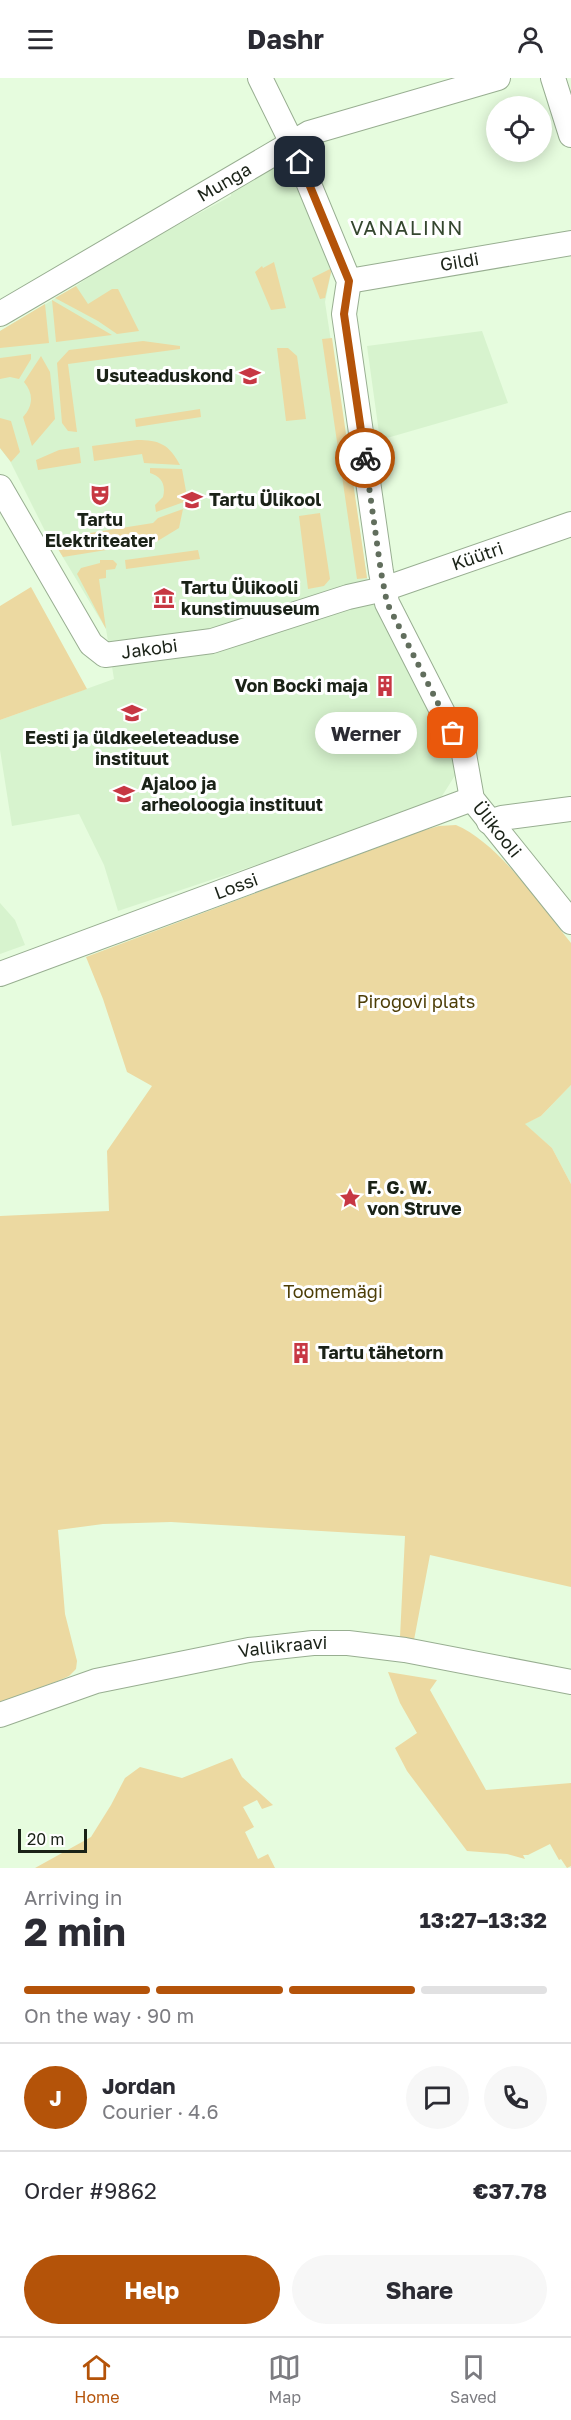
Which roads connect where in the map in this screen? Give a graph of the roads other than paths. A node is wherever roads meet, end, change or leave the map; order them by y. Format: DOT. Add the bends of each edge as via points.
graph roads {
  1 [pos="260,78"];
  2 [pos="498,78"];
  3 [pos="553,78"];
  4 [pos="571,135"];
  5 [pos="292,143"];
  6 [pos="571,243"];
  7 [pos="349,281"];
  8 [pos="0,314"];
  9 [pos="0,488"];
  10 [pos="571,524"];
  11 [pos="384,589"];
  12 [pos="472,799"];
  13 [pos="571,809"];
  14 [pos="489,822"];
  15 [pos="571,922"];
  16 [pos="0,974"];
  17 [pos="571,1682"];
  18 [pos="0,1714"];
  1 -- 5 [label="street"];
  2 -- 5 [label="street, Munga" via="309,133"];
  3 -- 4 [label="street"];
  5 -- 7 [label="street"];
  5 -- 8 [label="street, Munga"];
  6 -- 7 [label="street, Gildi"];
  7 -- 11 [label="street, Ülikooli" via="344,314"];
  9 -- 11 [label="street, Jakobi" via="91,644 105,655 212,641"];
  10 -- 11 [label="street, Küütri"];
  11 -- 12 [label="street, Ülikooli" via="387,603 464,754"];
  12 -- 14 [label="street, Ülikooli"];
  12 -- 16 [label="street, Lossi"];
  13 -- 14 [label="street"];
  14 -- 15 [label="street, Ülikooli"];
  17 -- 18 [label="street, Vallikraavi" via="396,1649 313,1643 249,1650 96,1681"];
}
